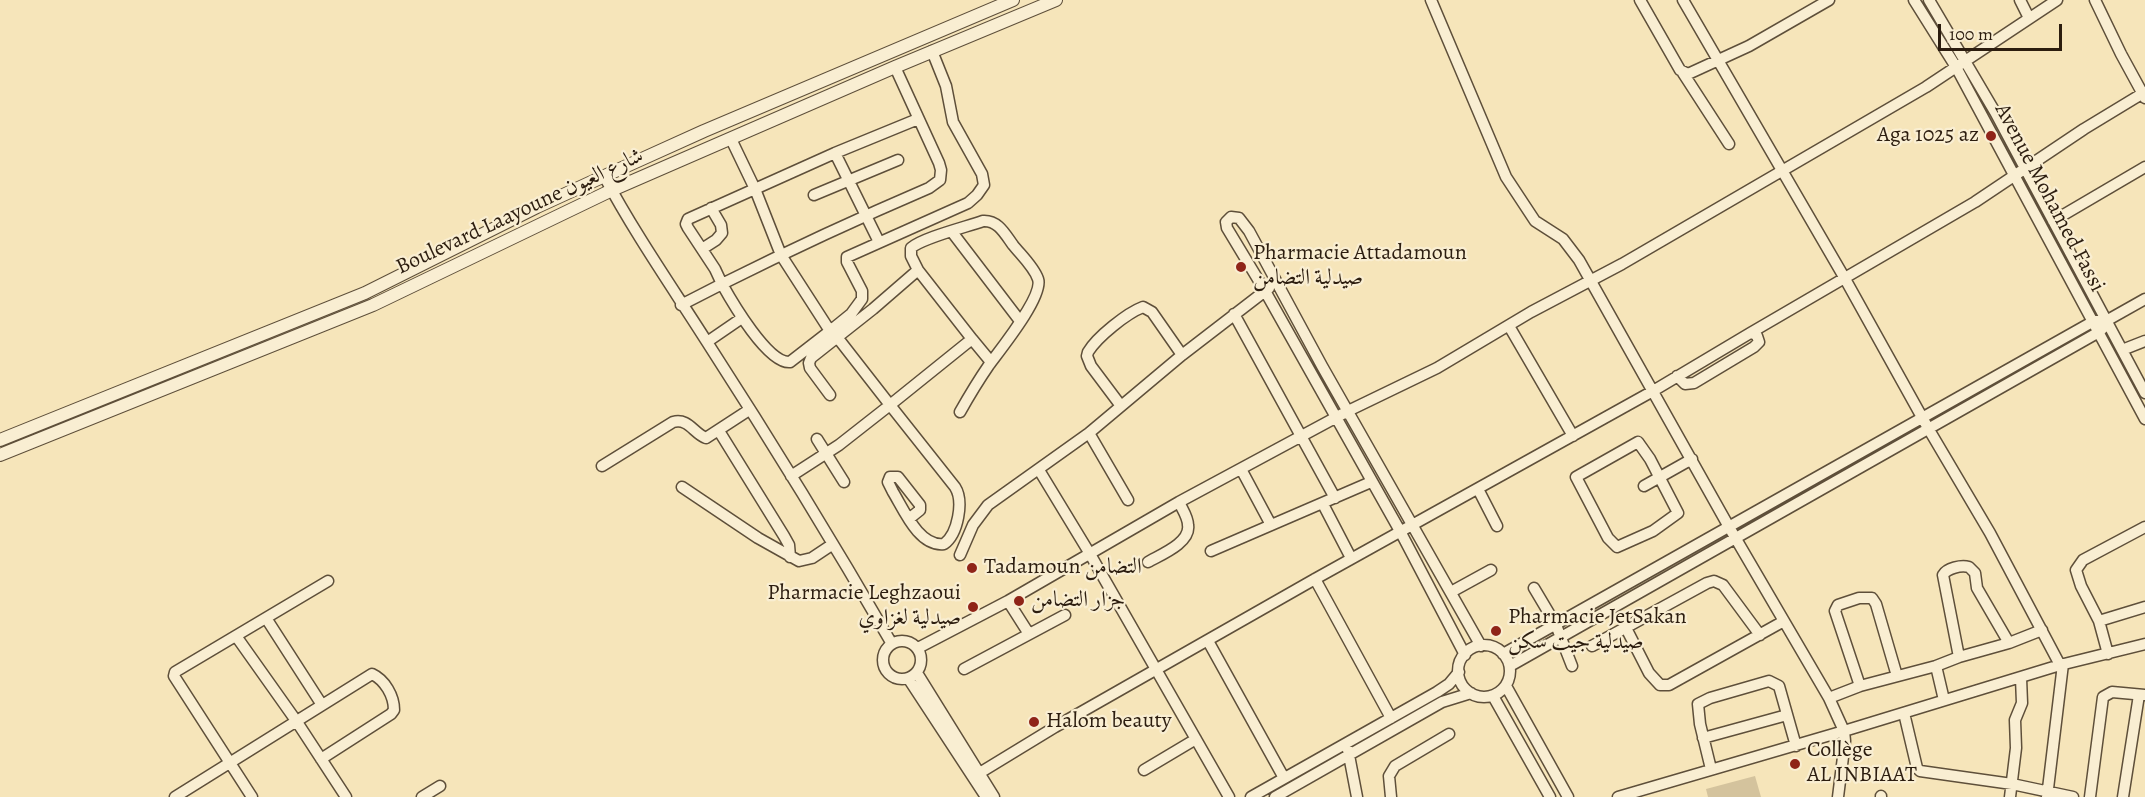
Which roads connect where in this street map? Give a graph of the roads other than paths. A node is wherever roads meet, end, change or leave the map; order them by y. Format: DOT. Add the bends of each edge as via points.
graph roads {
  1 [pos="1013,0"];
  2 [pos="1056,0"];
  3 [pos="1431,0"];
  4 [pos="1640,0"];
  5 [pos="1683,0"];
  6 [pos="1829,0"];
  7 [pos="1914,0"];
  8 [pos="1929,0"];
  9 [pos="2020,0"];
  10 [pos="2057,0"];
  11 [pos="2095,0"];
  12 [pos="2029,18"];
  13 [pos="932,51"];
  14 [pos="1718,62"];
  15 [pos="1961,64"];
  16 [pos="895,67"];
  17 [pos="1683,73"];
  18 [pos="2144,94"];
  19 [pos="918,119"];
  20 [pos="731,139"];
  21 [pos="1728,144"];
  22 [pos="835,153"];
  23 [pos="898,160"];
  24 [pos="2145,167"];
  25 [pos="2025,169"];
  26 [pos="1782,170"];
  27 [pos="2015,175"];
  28 [pos="604,176"];
  29 [pos="848,180"];
  30 [pos="755,189"];
  31 [pos="612,190"];
  32 [pos="814,195"];
  33 [pos="711,208"];
  34 [pos="867,215"];
  35 [pos="2053,221"];
  36 [pos="952,232"];
  37 [pos="879,242"];
  38 [pos="702,249"];
  39 [pos="781,255"];
  40 [pos="918,270"];
  41 [pos="1844,277"];
  42 [pos="1590,280"];
  43 [pos="1276,283"];
  44 [pos="722,284"];
  45 [pos="1265,291"];
  46 [pos="2145,299"];
  47 [pos="681,306"];
  48 [pos="1234,314"];
  49 [pos="742,318"];
  50 [pos="1020,321"];
  51 [pos="2106,321"];
  52 [pos="1509,326"];
  53 [pos="2097,327"];
  54 [pos="833,334"];
  55 [pos="972,339"];
  56 [pos="2145,341"];
  57 [pos="707,342"];
  58 [pos="2122,350"];
  59 [pos="1182,355"];
  60 [pos="991,362"];
  61 [pos="1322,366"];
  62 [pos="1310,372"];
  63 [pos="1653,391"];
  64 [pos="2145,393"];
  65 [pos="830,395"];
  66 [pos="890,405"];
  67 [pos="1121,406"];
  68 [pos="749,410"];
  69 [pos="1348,411"];
  70 [pos="960,412"];
  71 [pos="1335,418"];
  72 [pos="2145,419"];
  73 [pos="1925,423"];
  74 [pos="718,431"];
  75 [pos="1089,433"];
  76 [pos="1300,436"];
  77 [pos="1573,436"];
  78 [pos="817,439"];
  79 [pos="0,440"];
  80 [pos="826,453"];
  81 [pos="0,455"];
  82 [pos="1692,459"];
  83 [pos="602,466"];
  84 [pos="1241,469"];
  85 [pos="1039,470"];
  86 [pos="791,476"];
  87 [pos="1660,476"];
  88 [pos="844,482"];
  89 [pos="1371,482"];
  90 [pos="1644,486"];
  91 [pos="682,487"];
  92 [pos="1478,489"];
  93 [pos="1335,498"];
  94 [pos="1128,500"];
  95 [pos="1179,502"];
  96 [pos="1325,508"];
  97 [pos="910,518"];
  98 [pos="1271,525"];
  99 [pos="1412,525"];
  100 [pos="1497,526"];
  101 [pos="1729,527"];
  102 [pos="2145,527"];
  103 [pos="1400,531"];
  104 [pos="1735,537"];
  105 [pos="833,544"];
  106 [pos="1211,551"];
  107 [pos="1090,554"];
  108 [pos="960,555"];
  109 [pos="790,556"];
  110 [pos="1351,558"];
  111 [pos="1148,562"];
  112 [pos="1491,570"];
  113 [pos="1314,579"];
  114 [pos="327,581"];
  115 [pos="1534,588"];
  116 [pos="1451,592"];
  117 [pos="1008,601"];
  118 [pos="2145,607"];
  119 [pos="1065,615"];
  120 [pos="266,618"];
  121 [pos="1784,621"];
  122 [pos="2099,621"];
  123 [pos="1556,625"];
  124 [pos="1626,628"];
  125 [pos="2042,630"];
  126 [pos="1029,634"];
  127 [pos="1760,635"];
  128 [pos="236,636"];
  129 [pos="1560,637"];
  130 [pos="1208,641"];
  131 [pos="892,644"];
  132 [pos="2009,644"];
  133 [pos="2145,644"];
  134 [pos="1481,646"];
  135 [pos="1592,646"];
  136 [pos="918,648"];
  137 [pos="1503,654"];
  138 [pos="2108,654"];
  139 [pos="1465,655"];
  140 [pos="1959,657"];
  141 [pos="2062,665"];
  142 [pos="1510,666"];
  143 [pos="1572,666"];
  144 [pos="1936,666"];
  145 [pos="964,669"];
  146 [pos="1156,671"];
  147 [pos="1459,672"];
  148 [pos="912,676"];
  149 [pos="1897,676"];
  150 [pos="2021,678"];
  151 [pos="1506,686"];
  152 [pos="1860,686"];
  153 [pos="1471,693"];
  154 [pos="2142,695"];
  155 [pos="1493,696"];
  156 [pos="1829,698"];
  157 [pos="1944,700"];
  158 [pos="322,705"];
  159 [pos="1904,713"];
  160 [pos="1787,715"];
  161 [pos="1390,718"];
  162 [pos="297,722"];
  163 [pos="1844,732"];
  164 [pos="1449,734"];
  165 [pos="1703,738"];
  166 [pos="1196,739"];
  167 [pos="1347,742"];
  168 [pos="1796,746"];
  169 [pos="1349,755"];
  170 [pos="321,759"];
  171 [pos="230,762"];
  172 [pos="1711,769"];
  173 [pos="1144,770"];
  174 [pos="976,775"];
  175 [pos="1284,778"];
  176 [pos="2012,784"];
  177 [pos="440,786"];
  178 [pos="2047,795"];
  179 [pos="175,797"];
  180 [pos="252,797"];
  181 [pos="346,797"];
  182 [pos="422,797"];
  183 [pos="986,797"];
  184 [pos="994,797"];
  185 [pos="1229,797"];
  186 [pos="1251,797"];
  187 [pos="1275,797"];
  188 [pos="1357,797"];
  189 [pos="1391,797"];
  190 [pos="1550,797"];
  191 [pos="1568,797"];
  192 [pos="1618,797"];
  193 [pos="1838,797"];
  194 [pos="2010,797"];
  195 [pos="2073,797"];
  196 [pos="2090,797"];
  197 [pos="2123,797"];
  1 -- 28 [label="street, Boulevard Laayoune شارع العيون"];
  2 -- 13 [label="street, Boulevard Laayoune شارع العيون"];
  3 -- 42 [label="street" via="1506,177 1535,221 1563,239"];
  4 -- 17 [label="street"];
  5 -- 14 [label="street"];
  6 -- 14 [label="street"];
  7 -- 15 [label="street, Avenue Mohamed Fassi"];
  8 -- 15 [label="street, Avenue Mohamed Fassi"];
  9 -- 12 [label="street"];
  10 -- 12 [label="street"];
  11 -- 18 [label="street"];
  12 -- 15 [label="street"];
  13 -- 16 [label="street, Boulevard Laayoune شارع العيون"];
  13 -- 37 [label="street" via="946,86 953,122 982,174 984,185 968,203"];
  14 -- 17 [label="street"];
  14 -- 26 [label="street"];
  15 -- 25 [label="street, Avenue Mohamed Fassi"];
  15 -- 26 [label="street"];
  15 -- 27 [label="street, Avenue Mohamed Fassi"];
  16 -- 19 [label="street"];
  16 -- 20 [label="street, Boulevard Laayoune شارع العيون"];
  17 -- 21 [label="street"];
  18 -- 25 [label="street"];
  19 -- 22 [label="street"];
  19 -- 34 [label="street" via="939,163 940,180"];
  20 -- 30 [label="street"];
  20 -- 31 [label="street, Boulevard Laayoune شارع العيون"];
  22 -- 29 [label="street"];
  22 -- 30 [label="street"];
  23 -- 29 [label="street"];
  24 -- 35 [label="street"];
  25 -- 27 [label="street"];
  25 -- 35 [label="street, Avenue Mohamed Fassi"];
  26 -- 41 [label="street"];
  26 -- 42 [label="street"];
  27 -- 41 [label="street"];
  27 -- 53 [label="street, Avenue Mohamed Fassi"];
  28 -- 31 [label="street"];
  28 -- 79 [label="street, Boulevard Laayoune شارع العيون" via="365,293"];
  29 -- 32 [label="street"];
  29 -- 34 [label="street"];
  30 -- 33 [label="street"];
  30 -- 39 [label="street"];
  31 -- 47 [label="street"];
  31 -- 81 [label="street, Boulevard Laayoune شارع العيون" via="373,306"];
  33 -- 38 [label="street" via="723,233"];
  33 -- 38 [label="street" via="687,221"];
  34 -- 37 [label="street"];
  34 -- 39 [label="street"];
  35 -- 51 [label="street, Avenue Mohamed Fassi"];
  36 -- 40 [label="street" via="912,247 911,256"];
  36 -- 50 [label="street"];
  36 -- 50 [label="street" via="982,221 993,222 1027,263 1039,285"];
  37 -- 54 [label="street" via="847,256 862,299"];
  38 -- 44 [label="street"];
  39 -- 44 [label="street"];
  39 -- 54 [label="street"];
  40 -- 54 [label="street" via="873,309"];
  40 -- 55 [label="street"];
  41 -- 63 [label="street" via="1752,332 1759,342 1743,354 1694,383 1685,384 1677,376"];
  41 -- 73 [label="street"];
  42 -- 52 [label="street"];
  42 -- 63 [label="street"];
  43 -- 45 [label="street"];
  43 -- 45 [label="street" via="1244,224 1236,216 1227,219 1227,228"];
  43 -- 61 [label="street"];
  44 -- 47 [label="street"];
  44 -- 49 [label="street"];
  45 -- 48 [label="street"];
  45 -- 62 [label="street"];
  46 -- 51 [label="street"];
  47 -- 57 [label="street"];
  48 -- 59 [label="street"];
  48 -- 76 [label="street"];
  49 -- 54 [label="street" via="782,362 790,362"];
  49 -- 57 [label="street"];
  50 -- 60 [label="street"];
  51 -- 53 [label="street" via="2105,326"];
  51 -- 58 [label="street, Avenue Mohamed Fassi"];
  52 -- 69 [label="street" via="1437,368"];
  52 -- 77 [label="street"];
  53 -- 72 [label="street, Avenue Mohamed Fassi"];
  53 -- 73 [label="street"];
  54 -- 65 [label="street" via="809,363"];
  54 -- 66 [label="street"];
  55 -- 60 [label="street"];
  55 -- 66 [label="street"];
  56 -- 58 [label="street"];
  57 -- 68 [label="street"];
  58 -- 64 [label="street, Avenue Mohamed Fassi"];
  59 -- 67 [label="street"];
  59 -- 67 [label="street" via="1152,312 1143,307 1099,338 1088,352 1088,361"];
  60 -- 70 [label="street"];
  61 -- 62 [label="street"];
  61 -- 69 [label="street"];
  62 -- 71 [label="street"];
  63 -- 77 [label="street"];
  63 -- 82 [label="street"];
  66 -- 80 [label="street"];
  66 -- 97 [label="street" via="960,498 953,530 944,543 928,542"];
  67 -- 75 [label="street"];
  68 -- 74 [label="street"];
  68 -- 86 [label="street"];
  69 -- 71 [label="street"];
  69 -- 99 [label="street"];
  71 -- 76 [label="street"];
  71 -- 89 [label="street"];
  73 -- 101 [label="street"];
  73 -- 104 [label="street"];
  73 -- 125 [label="street"];
  74 -- 83 [label="street" via="706,438 678,421"];
  74 -- 109 [label="street" via="784,536"];
  75 -- 85 [label="street"];
  75 -- 94 [label="street"];
  76 -- 84 [label="street"];
  76 -- 93 [label="street"];
  77 -- 92 [label="street"];
  78 -- 80 [label="street"];
  80 -- 86 [label="street"];
  80 -- 88 [label="street"];
  82 -- 87 [label="street"];
  82 -- 101 [label="street"];
  84 -- 95 [label="street"];
  84 -- 98 [label="street"];
  85 -- 107 [label="street"];
  85 -- 108 [label="street" via="988,505 973,525"];
  86 -- 105 [label="street"];
  87 -- 87 [label="street" via="1678,515 1620,547 1608,538 1576,479 1638,442"];
  87 -- 90 [label="street"];
  89 -- 93 [label="street"];
  89 -- 103 [label="street"];
  91 -- 109 [label="street"];
  92 -- 99 [label="street"];
  92 -- 100 [label="street"];
  93 -- 98 [label="street"];
  95 -- 107 [label="street"];
  95 -- 111 [label="street" via="1188,524 1186,536"];
  96 -- 110 [label="street"];
  98 -- 106 [label="street"];
  99 -- 103 [label="street"];
  99 -- 116 [label="street"];
  101 -- 104 [label="street"];
  101 -- 123 [label="street"];
  102 -- 122 [label="street" via="2092,554 2077,567 2076,576"];
  103 -- 110 [label="street"];
  103 -- 139 [label="street"];
  104 -- 121 [label="street"];
  104 -- 129 [label="street"];
  105 -- 109 [label="street" via="802,562"];
  105 -- 131 [label="street"];
  107 -- 117 [label="street"];
  107 -- 146 [label="street"];
  110 -- 113 [label="street"];
  112 -- 116 [label="street"];
  113 -- 130 [label="street"];
  113 -- 161 [label="street"];
  114 -- 120 [label="street"];
  115 -- 123 [label="street"];
  116 -- 134 [label="street"];
  117 -- 126 [label="street"];
  117 -- 136 [label="street"];
  118 -- 122 [label="street"];
  119 -- 126 [label="street"];
  120 -- 128 [label="street"];
  120 -- 158 [label="street"];
  121 -- 127 [label="street"];
  121 -- 156 [label="street"];
  122 -- 138 [label="street"];
  123 -- 129 [label="street"];
  123 -- 137 [label="street"];
  124 -- 127 [label="street" via="1714,581 1723,585"];
  124 -- 127 [label="street" via="1649,673 1660,685 1669,685"];
  124 -- 135 [label="street"];
  125 -- 132 [label="street"];
  125 -- 141 [label="street"];
  126 -- 145 [label="street"];
  128 -- 162 [label="street"];
  128 -- 171 [label="street" via="174,676"];
  129 -- 142 [label="street"];
  129 -- 143 [label="street"];
  130 -- 146 [label="street"];
  130 -- 175 [label="street"];
  131 -- 136 [label="street" via="904,641"];
  131 -- 148 [label="street" via="883,657 887,672 900,679"];
  132 -- 140 [label="street"];
  132 -- 140 [label="street" via="1977,588 1975,573 1960,566 1942,575"];
  133 -- 138 [label="street"];
  134 -- 137 [label="street"];
  134 -- 139 [label="street"];
  136 -- 148 [label="street" via="921,659"];
  137 -- 142 [label="street"];
  138 -- 141 [label="street"];
  139 -- 147 [label="street"];
  140 -- 144 [label="street"];
  141 -- 150 [label="street"];
  141 -- 178 [label="street"];
  142 -- 151 [label="street"];
  144 -- 149 [label="street"];
  144 -- 157 [label="street"];
  146 -- 166 [label="street"];
  146 -- 174 [label="street"];
  147 -- 153 [label="street" via="1460,681"];
  147 -- 161 [label="street" via="1443,688"];
  148 -- 174 [label="street"];
  149 -- 152 [label="street"];
  149 -- 152 [label="street" via="1876,604 1872,598 1859,598 1838,605 1835,611"];
  150 -- 157 [label="street"];
  150 -- 176 [label="street" via="2022,703 2015,720"];
  151 -- 155 [label="street"];
  151 -- 191 [label="street"];
  152 -- 156 [label="street"];
  153 -- 155 [label="street"];
  153 -- 169 [label="street" via="1442,702"];
  154 -- 196 [label="street" via="2112,692 2103,697"];
  154 -- 197 [label="street"];
  155 -- 190 [label="street"];
  156 -- 163 [label="street"];
  157 -- 159 [label="street"];
  158 -- 162 [label="street"];
  158 -- 170 [label="street" via="372,674 385,684 394,710"];
  159 -- 163 [label="street"];
  159 -- 176 [label="street" via="1920,771"];
  160 -- 165 [label="street"];
  160 -- 165 [label="street" via="1781,690 1773,681 1732,691 1698,704"];
  160 -- 168 [label="street"];
  161 -- 167 [label="street"];
  162 -- 170 [label="street"];
  162 -- 171 [label="street"];
  163 -- 168 [label="street"];
  163 -- 193 [label="street"];
  164 -- 189 [label="street" via="1395,766 1389,776"];
  165 -- 172 [label="street"];
  166 -- 173 [label="street"];
  166 -- 185 [label="street"];
  167 -- 169 [label="street"];
  167 -- 175 [label="street"];
  168 -- 172 [label="street"];
  169 -- 187 [label="street"];
  169 -- 188 [label="street"];
  170 -- 181 [label="street"];
  171 -- 179 [label="street"];
  171 -- 180 [label="street"];
  172 -- 192 [label="street"];
  174 -- 183 [label="street"];
  174 -- 184 [label="street"];
  175 -- 186 [label="street"];
  176 -- 178 [label="street"];
  176 -- 194 [label="street"];
  177 -- 182 [label="street"];
  178 -- 195 [label="street"];
}
